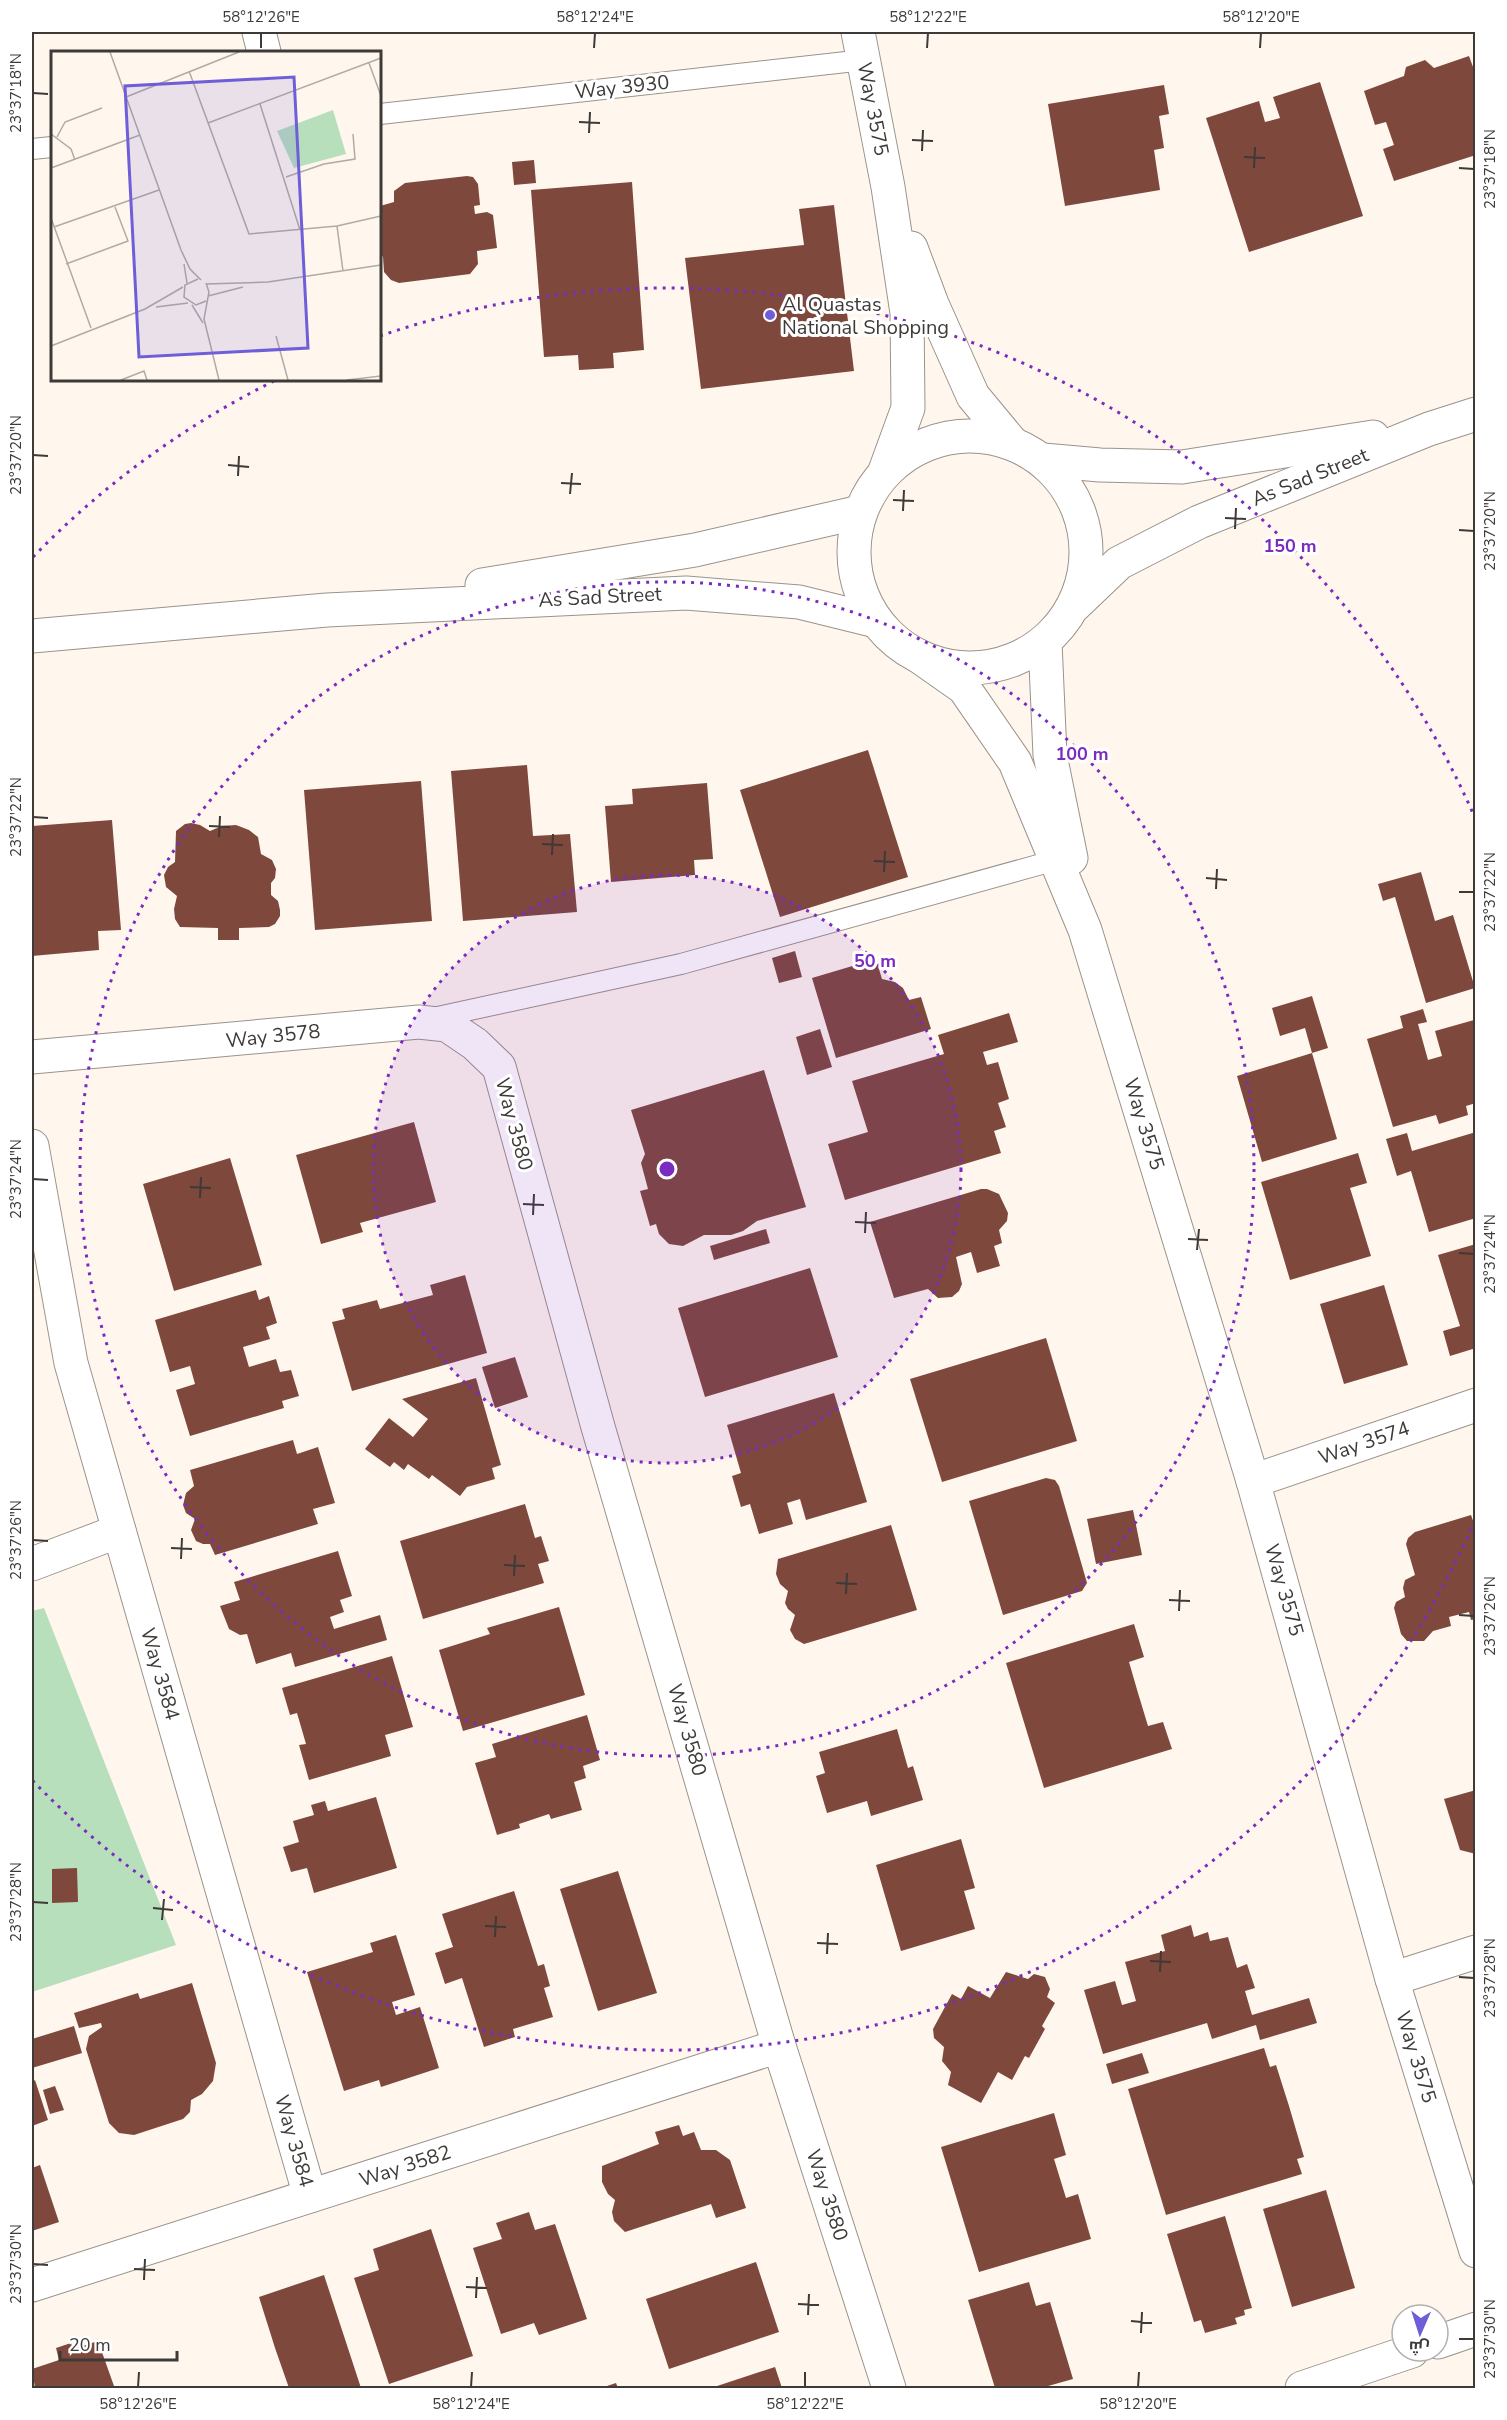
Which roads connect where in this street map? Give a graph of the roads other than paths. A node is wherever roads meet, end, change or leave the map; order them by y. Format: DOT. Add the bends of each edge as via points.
graph roads {
  1 [pos="259,32"];
  2 [pos="861,46"];
  3 [pos="264,51"];
  4 [pos="381,114"];
  5 [pos="51,147"];
  6 [pos="32,149"];
  7 [pos="888,187"];
  8 [pos="1476,414"];
  9 [pos="1429,429"];
  10 [pos="1011,442"];
  11 [pos="1043,460"];
  12 [pos="885,471"];
  13 [pos="860,512"];
  14 [pos="1074,606"];
  15 [pos="327,610"];
  16 [pos="872,620"];
  17 [pos="32,636"];
  18 [pos="1045,642"];
  19 [pos="917,655"];
  20 [pos="1056,860"];
  21 [pos="1085,930"];
  22 [pos="419,1022"];
  23 [pos="32,1057"];
  24 [pos="499,1067"];
  25 [pos="32,1146"];
  26 [pos="1476,1405"];
  27 [pos="1254,1481"];
  28 [pos="119,1531"];
  29 [pos="32,1564"];
  30 [pos="1476,1952"];
  31 [pos="1392,1979"];
  32 [pos="779,2046"];
  33 [pos="310,2196"];
  34 [pos="1476,2251"];
  35 [pos="32,2285"];
  36 [pos="1476,2329"];
  37 [pos="1450,2338"];
  38 [pos="1390,2358"];
  39 [pos="889,2388"];
  40 [pos="1302,2388"];
  1 -- 3 [label="street"];
  2 -- 4 [label="lane, Way 3930"];
  2 -- 7 [label="street, Way 3575"];
  5 -- 6 [label="lane"];
  7 -- 10 [label="street, Way 3575" via="932,304 973,396"];
  7 -- 12 [label="street, Way 3575" via="907,313 908,408"];
  8 -- 9 [label="street, As Sad Street"];
  9 -- 11 [label="street, As Sad Street" via="1182,467"];
  9 -- 14 [label="street, As Sad Street" via="1189,527 1119,563"];
  10 -- 11 [label="street"];
  10 -- 12 [label="street" via="978,436 944,438 912,450"];
  11 -- 14 [label="street" via="1065,484 1080,512 1087,543 1084,576"];
  12 -- 13 [label="street"];
  13 -- 15 [label="street, As Sad Street" via="695,550"];
  13 -- 16 [label="street" via="853,546 857,582"];
  14 -- 18 [label="street"];
  15 -- 16 [label="street, As Sad Street" via="686,593 799,602"];
  15 -- 17 [label="street, As Sad Street"];
  16 -- 19 [label="street"];
  18 -- 19 [label="street" via="1016,659 983,667 949,666"];
  18 -- 21 [label="street, Way 3575" via="1050,755"];
  19 -- 20 [label="street, Way 3575" via="964,688 1009,753"];
  20 -- 21 [label="street, Way 3575"];
  20 -- 22 [label="lane" via="681,964"];
  21 -- 27 [label="street, Way 3575"];
  22 -- 23 [label="street, Way 3578"];
  22 -- 24 [label="street, Way 3578" via="447,1025"];
  24 -- 32 [label="street, Way 3580" via="598,1427"];
  25 -- 28 [label="street, Way 3584" via="70,1364"];
  26 -- 27 [label="street, Way 3574"];
  27 -- 31 [label="street, Way 3575"];
  28 -- 29 [label="street"];
  28 -- 33 [label="street, Way 3584"];
  30 -- 31 [label="street"];
  31 -- 34 [label="street, Way 3575"];
  32 -- 33 [label="street, Way 3582"];
  32 -- 39 [label="street, Way 3580"];
  33 -- 35 [label="street, Way 3582"];
  36 -- 37 [label="street"];
  38 -- 40 [label="street"];
}
